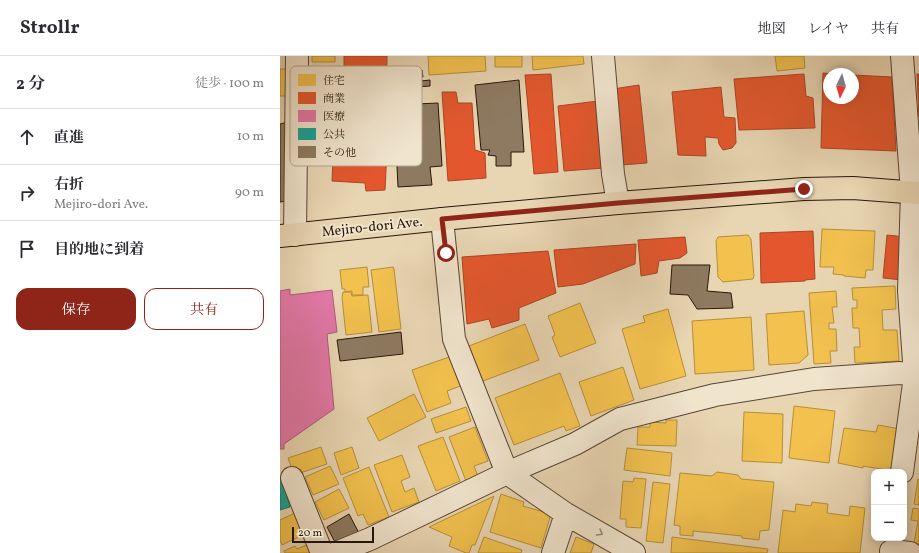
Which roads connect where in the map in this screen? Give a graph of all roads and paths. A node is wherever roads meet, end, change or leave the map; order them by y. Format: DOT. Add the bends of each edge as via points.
graph roads {
  1 [pos="297,56"];
  2 [pos="603,56"];
  3 [pos="902,56"];
  4 [pos="296,66"];
  5 [pos="292,166"];
  6 [pos="915,193"];
  7 [pos="618,203"];
  8 [pos="442,219"];
  9 [pos="288,236"];
  10 [pos="917,376"];
  11 [pos="902,469"];
  12 [pos="508,473"];
  13 [pos="292,478"];
  14 [pos="566,514"];
  15 [pos="322,553"];
  16 [pos="336,553"];
  17 [pos="553,553"];
  18 [pos="634,553"];
  1 -- 4 [label="street"];
  2 -- 7 [label="street" via="613,174"];
  3 -- 6 [label="street"];
  5 -- 9 [label="street"];
  6 -- 7 [label="main road, Mejiro-dori Ave." via="853,188 804,189"];
  6 -- 10 [label="street" via="909,291"];
  7 -- 8 [label="main road, Mejiro-dori Ave."];
  8 -- 9 [label="main road, Mejiro-dori Ave."];
  8 -- 12 [label="street" via="454,339"];
  10 -- 11 [label="street"];
  10 -- 12 [label="street" via="900,373 814,379 715,395 620,419 575,444"];
  12 -- 14 [label="street"];
  12 -- 16 [label="street"];
  13 -- 15 [label="street"];
  14 -- 17 [label="street"];
  14 -- 18 [label="street, one-way"];
}
